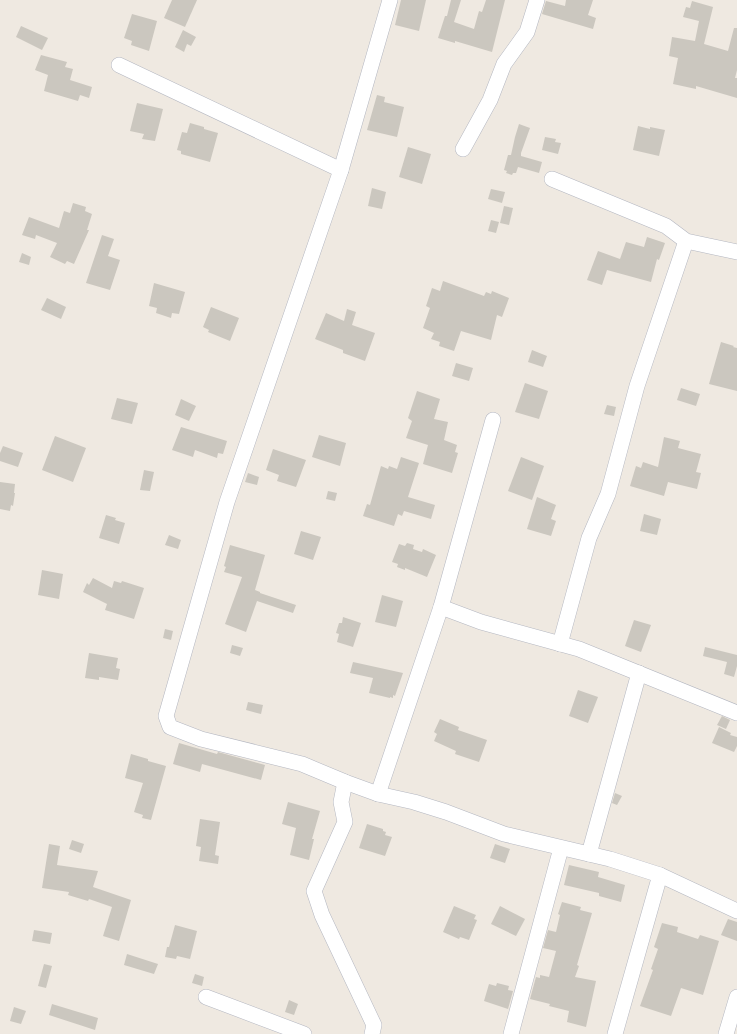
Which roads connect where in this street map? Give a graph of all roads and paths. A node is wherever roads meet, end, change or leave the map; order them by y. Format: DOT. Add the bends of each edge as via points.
graph roads {
  1 [pos="390,0"];
  2 [pos="537,0"];
  3 [pos="119,65"];
  4 [pos="463,149"];
  5 [pos="341,170"];
  6 [pos="552,179"];
  7 [pos="686,241"];
  8 [pos="737,252"];
  9 [pos="493,420"];
  10 [pos="441,607"];
  11 [pos="560,644"];
  12 [pos="639,673"];
  13 [pos="737,713"];
  14 [pos="345,782"];
  15 [pos="378,794"];
  16 [pos="561,848"];
  17 [pos="589,854"];
  18 [pos="660,875"];
  19 [pos="737,911"];
  20 [pos="206,997"];
  21 [pos="737,998"];
  22 [pos="304,1034"];
  23 [pos="372,1034"];
  24 [pos="511,1034"];
  25 [pos="615,1034"];
  26 [pos="726,1034"];
  1 -- 5 [label="street"];
  2 -- 4 [label="street" via="527,32 504,64 490,100"];
  3 -- 5 [label="street"];
  5 -- 14 [label="street" via="227,502 166,716 170,727 201,739 302,764"];
  6 -- 7 [label="street" via="666,226"];
  7 -- 8 [label="street"];
  7 -- 11 [label="street" via="637,386 608,494 589,538"];
  9 -- 10 [label="street"];
  10 -- 11 [label="street" via="481,622"];
  10 -- 15 [label="street"];
  11 -- 12 [label="street"];
  12 -- 13 [label="street"];
  12 -- 17 [label="street"];
  14 -- 15 [label="street"];
  14 -- 23 [label="street" via="342,802 345,822 314,891 322,916 374,1025"];
  15 -- 16 [label="street" via="446,812 504,834"];
  16 -- 17 [label="street"];
  16 -- 24 [label="street"];
  17 -- 18 [label="street"];
  18 -- 19 [label="street"];
  18 -- 25 [label="street"];
  20 -- 22 [label="street"];
  21 -- 26 [label="street"];
}
